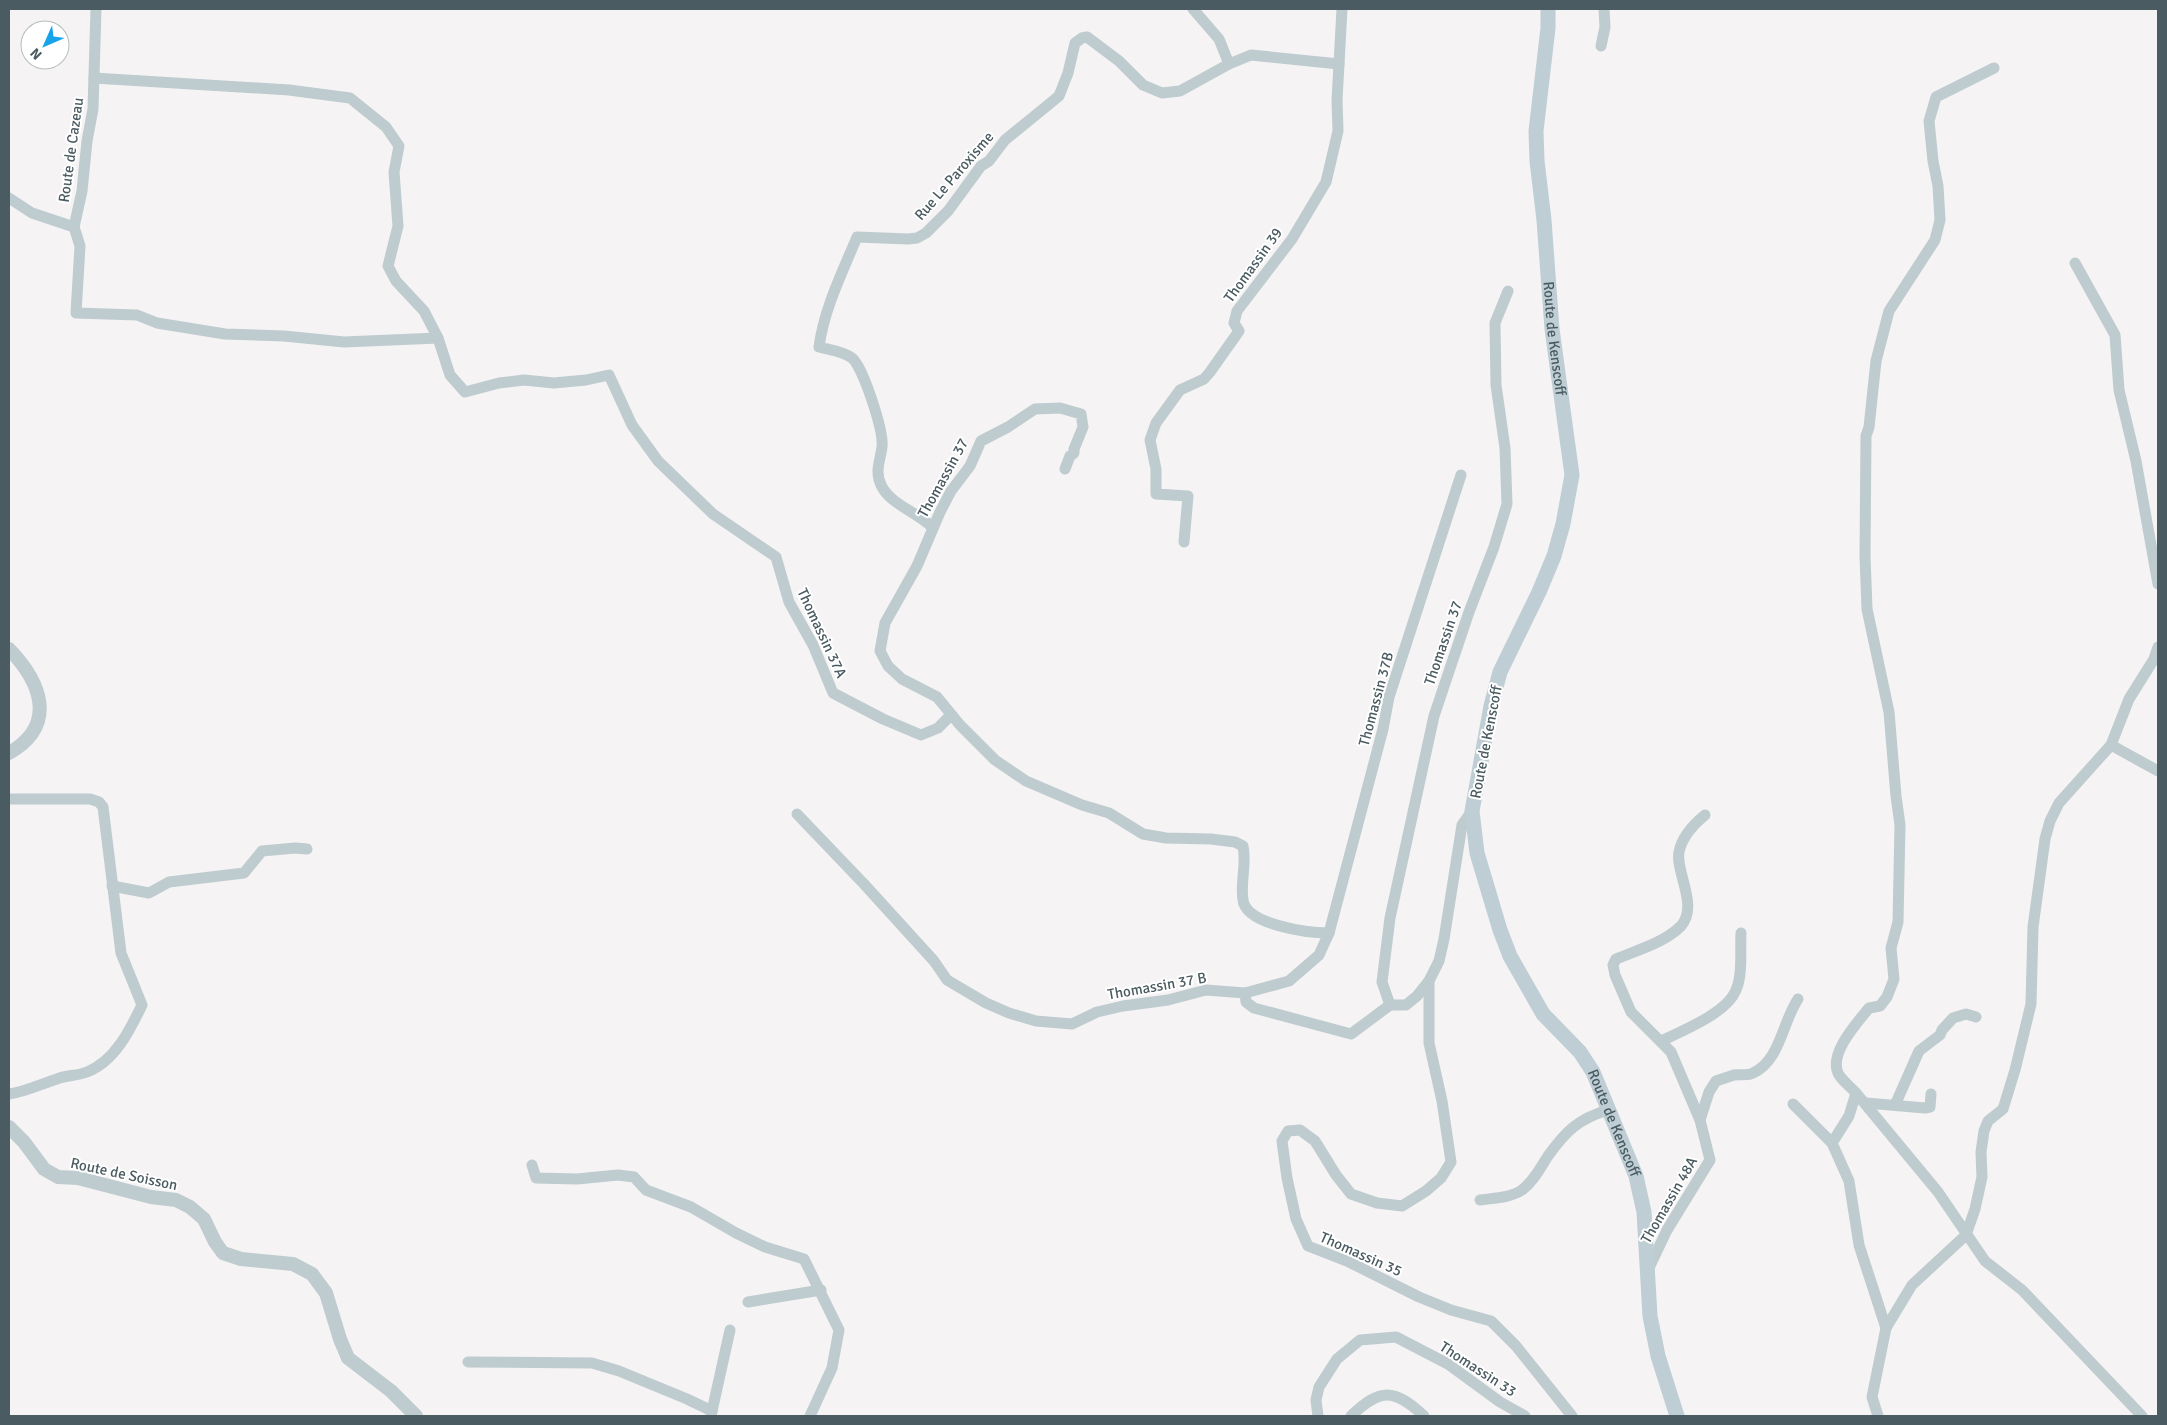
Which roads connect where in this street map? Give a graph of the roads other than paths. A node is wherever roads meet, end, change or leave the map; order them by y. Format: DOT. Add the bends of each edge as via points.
graph roads {
  1 [pos="96,9"];
  2 [pos="1193,9"];
  3 [pos="1342,9"];
  4 [pos="1548,9"];
  5 [pos="1604,9"];
  6 [pos="1601,46"];
  7 [pos="1229,64"];
  8 [pos="1339,64"];
  9 [pos="1994,68"];
  10 [pos="94,78"];
  11 [pos="9,198"];
  12 [pos="74,227"];
  13 [pos="2075,263"];
  14 [pos="1508,291"];
  15 [pos="438,338"];
  16 [pos="1065,469"];
  17 [pos="1461,475"];
  18 [pos="932,527"];
  19 [pos="1184,542"];
  20 [pos="2158,584"];
  21 [pos="2158,647"];
  22 [pos="9,649"];
  23 [pos="951,714"];
  24 [pos="2111,745"];
  25 [pos="9,754"];
  26 [pos="2158,771"];
  27 [pos="9,799"];
  28 [pos="1472,811"];
  29 [pos="797,814"];
  30 [pos="1705,815"];
  31 [pos="307,849"];
  32 [pos="112,886"];
  33 [pos="1329,932"];
  34 [pos="1741,933"];
  35 [pos="1429,981"];
  36 [pos="1244,993"];
  37 [pos="1798,999"];
  38 [pos="1390,1005"];
  39 [pos="1976,1017"];
  40 [pos="1661,1041"];
  41 [pos="1856,1093"];
  42 [pos="9,1094"];
  43 [pos="1931,1094"];
  44 [pos="1866,1103"];
  45 [pos="1793,1104"];
  46 [pos="1895,1105"];
  47 [pos="1608,1110"];
  48 [pos="1700,1120"];
  49 [pos="9,1128"];
  50 [pos="1832,1143"];
  51 [pos="532,1165"];
  52 [pos="1480,1200"];
  53 [pos="1966,1235"];
  54 [pos="1647,1271"];
  55 [pos="820,1290"];
  56 [pos="748,1302"];
  57 [pos="1886,1328"];
  58 [pos="730,1330"];
  59 [pos="468,1362"];
  60 [pos="712,1414"];
  61 [pos="416,1416"];
  62 [pos="810,1416"];
  63 [pos="1318,1416"];
  64 [pos="1351,1416"];
  65 [pos="1424,1416"];
  66 [pos="1525,1416"];
  67 [pos="1571,1416"];
  68 [pos="1677,1416"];
  69 [pos="1878,1416"];
  70 [pos="2142,1416"];
  1 -- 10 [label="street, Route de Cazeau"];
  2 -- 7 [label="street" via="1219,39"];
  3 -- 8 [label="street, Thomassin 39"];
  4 -- 28 [label="main road, Route de Kenscoff" via="1546,56 1536,131 1537,161 1552,329 1572,475 1554,556 1500,672"];
  5 -- 6 [label="street"];
  7 -- 8 [label="street" via="1251,55"];
  7 -- 18 [label="street, Rue Le Paroxisme" via="1180,91 1162,93 1143,85 1088,37 1078,40 1059,96 1005,140 948,211 926,233 908,239 857,237 823,324 819,347 847,355 855,361 876,409 882,446 877,467 882,488 890,498"];
  8 -- 19 [label="street, Thomassin 39" via="1338,131 1326,182 1292,238 1237,311 1234,323 1239,331 1210,372 1180,390 1156,423 1150,440 1156,469 1156,494 1188,496"];
  9 -- 41 [label="street" via="1936,97 1930,121 1940,220 1935,240 1889,311 1876,361 1864,453 1867,609 1889,712 1900,825 1898,922 1891,948 1894,979 1887,997 1880,1006 1869,1008 1836,1056 1838,1073"];
  10 -- 12 [label="street, Route de Cazeau" via="82,191"];
  10 -- 15 [label="street" via="289,90 350,98 386,127 399,146 394,172 398,226 388,266 396,281 424,311"];
  11 -- 12 [label="street" via="32,213"];
  12 -- 15 [label="street" via="80,246 76,312 136,315 157,323 225,334 344,342"];
  13 -- 20 [label="street" via="2116,335 2119,390 2136,461"];
  14 -- 38 [label="street, Thomassin 37" via="1495,323 1496,385 1505,448 1507,504 1434,716 1390,918 1382,982"];
  15 -- 23 [label="street, Thomassin 37A" via="450,375 465,392 499,383 524,380 554,383 609,374 632,425 658,460 713,514 776,557 789,602 834,694 921,735 938,728"];
  16 -- 18 [label="street, Thomassin 37" via="1083,427 1081,414 1060,408 1035,409 981,441 970,466 951,491"];
  17 -- 33 [label="street, Thomassin 37B" via="1388,697 1383,729"];
  18 -- 23 [label="street, Thomassin 37" via="917,566 885,623 880,651 888,666 902,679 937,696"];
  21 -- 24 [label="street" via="2154,660 2129,699"];
  22 -- 25 [label="street" via="33,681 39,696 40,713 34,731"];
  23 -- 33 [label="street" via="995,760 1026,781 1109,813 1143,834 1235,842 1243,846 1245,870 1241,881 1243,902 1248,911 1263,921 1310,932"];
  24 -- 26 [label="street"];
  24 -- 53 [label="street" via="2059,803 2050,821 2033,927 2031,1004 2025,1034 2003,1109 1988,1121 1984,1131 1982,1177 1976,1209"];
  27 -- 32 [label="street" via="90,799 100,802"];
  28 -- 35 [label="street" via="1462,825 1444,939 1439,961"];
  28 -- 47 [label="main road, Route de Kenscoff" via="1477,853 1510,956 1543,1014 1580,1052"];
  29 -- 36 [label="street, Thomassin 37 B" via="864,884 947,980 1009,1013 1036,1021 1072,1024 1097,1012 1206,990"];
  30 -- 40 [label="street, Thomassin 48A" via="1693,825 1678,852 1688,907 1682,925 1664,938 1616,959 1613,965 1631,1012"];
  31 -- 32 [label="street" via="262,851 244,873 168,882 149,893"];
  32 -- 42 [label="street" via="121,953 142,1005 128,1033 110,1056 87,1072"];
  33 -- 36 [label="street" via="1319,955 1288,980"];
  34 -- 40 [label="street" via="1736,992 1708,1019"];
  35 -- 38 [label="street" via="1406,1004"];
  35 -- 67 [label="street, Thomassin 35" via="1429,1043 1451,1162 1441,1178 1402,1206 1377,1203 1351,1194 1315,1141 1300,1130 1288,1131 1282,1141 1296,1219 1308,1246 1349,1262 1419,1297 1491,1321 1516,1346"];
  36 -- 38 [label="street" via="1246,1002 1254,1008 1351,1034"];
  37 -- 48 [label="street" via="1790,1010 1768,1063 1752,1074 1716,1081"];
  39 -- 46 [label="street" via="1966,1014 1953,1018 1940,1035 1919,1051"];
  40 -- 48 [label="street, Thomassin 48A" via="1671,1052"];
  41 -- 44 [label="street"];
  41 -- 50 [label="street" via="1849,1116"];
  43 -- 46 [label="street" via="1930,1107"];
  44 -- 46 [label="street"];
  44 -- 53 [label="street" via="1938,1192"];
  45 -- 50 [label="street"];
  47 -- 52 [label="street" via="1577,1123 1522,1190"];
  47 -- 54 [label="main road, Route de Kenscoff" via="1636,1176 1644,1212"];
  48 -- 54 [label="street, Thomassin 48A" via="1710,1160 1667,1230"];
  49 -- 61 [label="street, Route de Soisson" via="44,1169 58,1177 78,1178 176,1200 204,1219 223,1253 241,1259 293,1264 312,1274 326,1293 348,1358 391,1391"];
  50 -- 57 [label="street" via="1849,1182 1859,1245"];
  51 -- 55 [label="street" via="536,1178 618,1175 634,1178 646,1190 691,1207 765,1247 804,1259"];
  53 -- 57 [label="street" via="1912,1285"];
  53 -- 70 [label="street" via="1985,1261 2022,1290"];
  54 -- 68 [label="main road, Route de Kenscoff" via="1650,1316 1658,1356"];
  55 -- 56 [label="street"];
  55 -- 62 [label="street" via="839,1330 832,1368"];
  57 -- 69 [label="street" via="1872,1397"];
  58 -- 60 [label="street"];
  59 -- 60 [label="street" via="592,1363 687,1398"];
  63 -- 66 [label="street, Thomassin 33" via="1316,1400 1319,1387 1337,1358 1360,1340 1396,1337 1448,1364"];
  64 -- 65 [label="street" via="1366,1401 1385,1395 1396,1396"];
}
